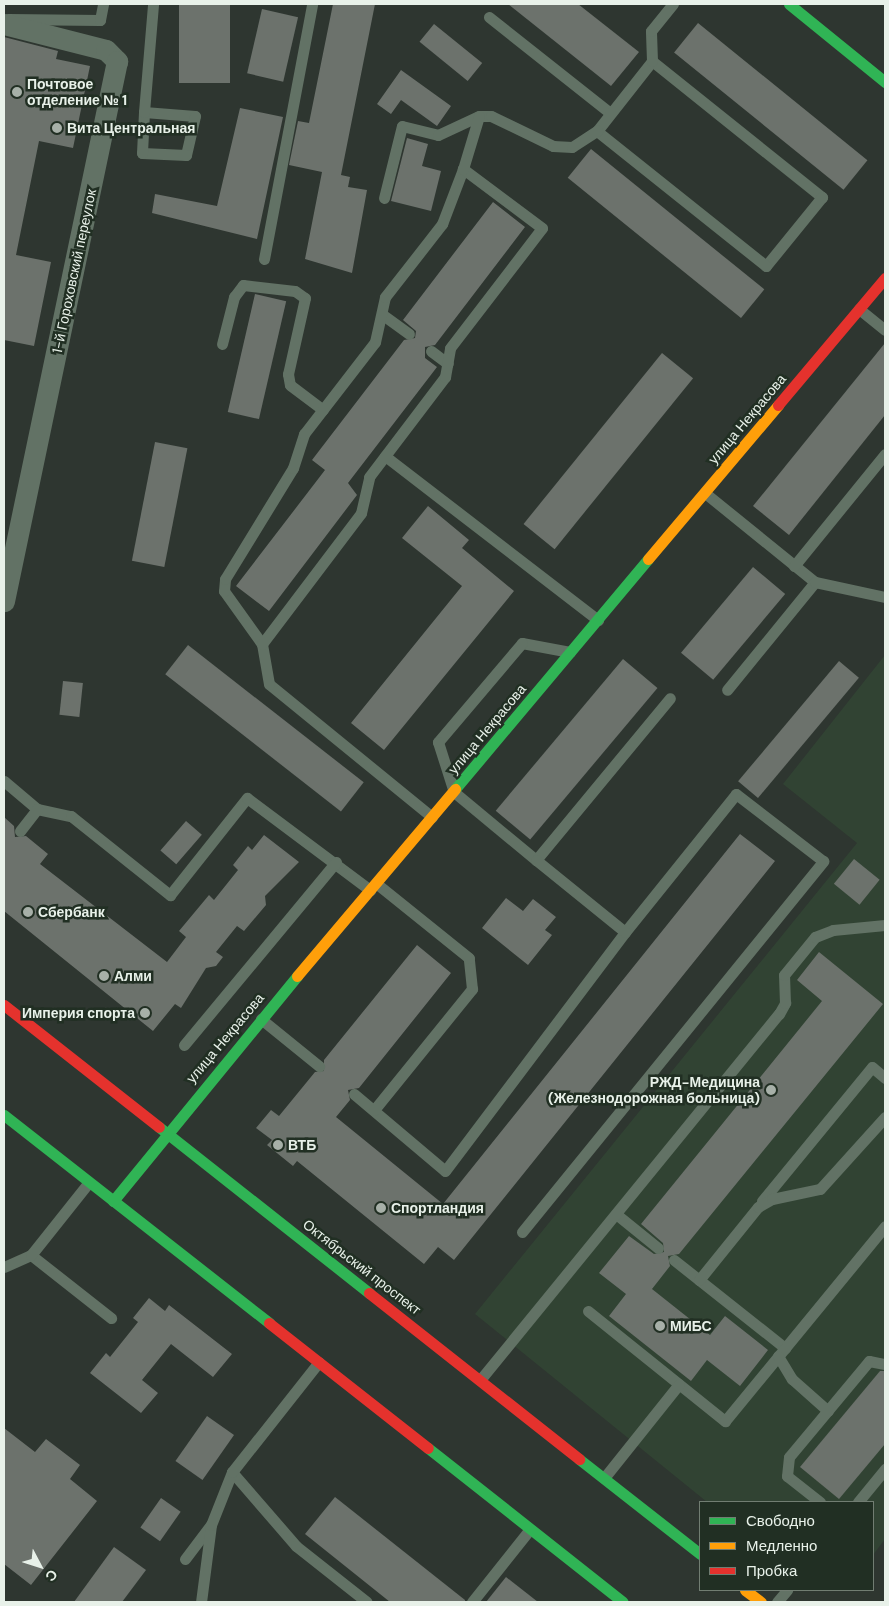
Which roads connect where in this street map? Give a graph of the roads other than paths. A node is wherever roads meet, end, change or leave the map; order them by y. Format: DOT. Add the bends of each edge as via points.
graph roads {
  1 [pos="103,4"];
  2 [pos="152,4"];
  3 [pos="312,4"];
  4 [pos="673,4"];
  5 [pos="789,4"];
  6 [pos="489,17"];
  7 [pos="4,20"];
  8 [pos="4,24"];
  9 [pos="652,61"];
  10 [pos="885,82"];
  11 [pos="144,112"];
  12 [pos="610,113"];
  13 [pos="478,116"];
  14 [pos="596,130"];
  15 [pos="463,169"];
  16 [pos="384,198"];
  17 [pos="264,259"];
  18 [pos="885,278"];
  19 [pos="859,309"];
  20 [pos="384,315"];
  21 [pos="885,330"];
  22 [pos="409,334"];
  23 [pos="222,344"];
  24 [pos="431,351"];
  25 [pos="448,364"];
  26 [pos="323,410"];
  27 [pos="885,454"];
  28 [pos="385,456"];
  29 [pos="704,493"];
  30 [pos="794,566"];
  31 [pos="814,582"];
  32 [pos="885,597"];
  33 [pos="4,601"];
  34 [pos="598,620"];
  35 [pos="262,644"];
  36 [pos="571,652"];
  37 [pos="727,690"];
  38 [pos="670,698"];
  39 [pos="4,781"];
  40 [pos="454,792"];
  41 [pos="37,809"];
  42 [pos="433,817"];
  43 [pos="20,831"];
  44 [pos="536,860"];
  45 [pos="336,862"];
  46 [pos="374,887"];
  47 [pos="885,925"];
  48 [pos="625,932"];
  49 [pos="4,1005"];
  50 [pos="261,1019"];
  51 [pos="184,1045"];
  52 [pos="319,1066"];
  53 [pos="885,1078"];
  54 [pos="354,1094"];
  55 [pos="374,1110"];
  56 [pos="4,1114"];
  57 [pos="885,1117"];
  58 [pos="167,1131"];
  59 [pos="89,1182"];
  60 [pos="113,1201"];
  61 [pos="758,1207"];
  62 [pos="616,1214"];
  63 [pos="885,1226"];
  64 [pos="522,1232"];
  65 [pos="658,1248"];
  66 [pos="31,1255"];
  67 [pos="674,1260"];
  68 [pos="4,1267"];
  69 [pos="699,1280"];
  70 [pos="588,1311"];
  71 [pos="111,1318"];
  72 [pos="781,1352"];
  73 [pos="319,1362"];
  74 [pos="885,1364"];
  75 [pos="480,1380"];
  76 [pos="679,1384"];
  77 [pos="828,1411"];
  78 [pos="885,1469"];
  79 [pos="232,1472"];
  80 [pos="604,1478"];
  81 [pos="819,1501"];
  82 [pos="859,1501"];
  83 [pos="211,1525"];
  84 [pos="530,1529"];
  85 [pos="699,1553"];
  86 [pos="185,1559"];
  87 [pos="746,1591"];
  88 [pos="786,1591"];
  89 [pos="201,1602"];
  90 [pos="367,1602"];
  91 [pos="472,1602"];
  92 [pos="623,1602"];
  93 [pos="761,1602"];
  94 [pos="776,1602"];
  1 -- 7 [label="lane" via="100,20"];
  2 -- 11 [label="lane"];
  3 -- 17 [label="lane"];
  4 -- 9 [label="lane" via="651,31"];
  5 -- 10 [label="main road"];
  6 -- 12 [label="lane"];
  8 -- 33 [label="street, 1-й Гороховский переулок" via="106,50 117,61"];
  9 -- 12 [label="lane"];
  9 -- 14 [label="lane" via="822,197 766,266"];
  11 -- 11 [label="lane" via="195,116 186,155 142,153"];
  12 -- 14 [label="lane"];
  13 -- 14 [label="lane" via="491,116 553,146 572,147"];
  13 -- 15 [label="lane"];
  13 -- 16 [label="lane" via="438,135 402,126"];
  15 -- 20 [label="lane" via="442,224 385,297"];
  15 -- 25 [label="lane" via="542,228 450,348"];
  18 -- 19 [label="main road, улица Некрасова"];
  19 -- 21 [label="lane"];
  19 -- 29 [label="main road, улица Некрасова"];
  20 -- 22 [label="lane"];
  20 -- 26 [label="lane" via="375,342"];
  23 -- 26 [label="lane" via="234,297 243,284 295,291 305,298 288,374 290,385"];
  24 -- 25 [label="lane"];
  25 -- 28 [label="lane" via="445,377"];
  26 -- 35 [label="lane" via="304,434 293,468 225,579 224,591"];
  27 -- 30 [label="lane"];
  28 -- 34 [label="lane"];
  28 -- 35 [label="lane" via="369,477 361,513"];
  29 -- 30 [label="lane"];
  29 -- 34 [label="main road, улица Некрасова"];
  30 -- 31 [label="lane"];
  31 -- 32 [label="lane"];
  31 -- 37 [label="lane"];
  34 -- 36 [label="main road, улица Некрасова"];
  35 -- 42 [label="lane" via="269,684"];
  36 -- 40 [label="main road, улица Некрасова"];
  36 -- 40 [label="lane" via="522,643 438,742"];
  38 -- 44 [label="lane"];
  39 -- 41 [label="lane"];
  40 -- 42 [label="main road, улица Некрасова"];
  40 -- 44 [label="lane"];
  41 -- 43 [label="lane"];
  41 -- 45 [label="lane" via="71,816 170,895 246,798"];
  42 -- 46 [label="main road, улица Некрасова"];
  44 -- 48 [label="lane"];
  45 -- 46 [label="lane"];
  45 -- 51 [label="lane"];
  46 -- 50 [label="main road, улица Некрасова"];
  46 -- 55 [label="lane" via="469,958 472,989"];
  47 -- 62 [label="lane" via="834,930 815,938 784,976 785,1004 779,1014"];
  48 -- 55 [label="lane" via="445,1171"];
  48 -- 64 [label="lane" via="736,794 823,861"];
  49 -- 58 [label="main road, Октябрьский проспект"];
  50 -- 52 [label="lane"];
  50 -- 58 [label="main road, улица Некрасова"];
  53 -- 61 [label="lane" via="872,1067"];
  54 -- 55 [label="lane"];
  56 -- 59 [label="main road"];
  57 -- 61 [label="lane" via="827,1184"];
  58 -- 60 [label="main road, улица Некрасова"];
  58 -- 75 [label="main road, Октябрьский проспект"];
  59 -- 60 [label="main road"];
  59 -- 66 [label="lane"];
  60 -- 73 [label="main road"];
  61 -- 69 [label="lane"];
  62 -- 65 [label="lane"];
  62 -- 75 [label="lane"];
  63 -- 72 [label="lane"];
  66 -- 68 [label="lane"];
  66 -- 71 [label="lane"];
  67 -- 69 [label="lane"];
  69 -- 72 [label="lane"];
  70 -- 76 [label="lane"];
  72 -- 76 [label="lane" via="725,1421"];
  72 -- 77 [label="lane" via="792,1379"];
  73 -- 79 [label="lane"];
  73 -- 84 [label="main road"];
  74 -- 77 [label="lane" via="869,1361"];
  75 -- 80 [label="main road, Октябрьский проспект"];
  76 -- 80 [label="lane"];
  77 -- 81 [label="lane" via="785,1467 787,1476"];
  78 -- 82 [label="lane"];
  79 -- 83 [label="lane"];
  79 -- 90 [label="lane" via="296,1546"];
  80 -- 85 [label="main road, Октябрьский проспект"];
  83 -- 86 [label="lane"];
  83 -- 89 [label="lane"];
  84 -- 91 [label="lane"];
  84 -- 92 [label="main road"];
  87 -- 93 [label="main road"];
  88 -- 94 [label="lane"];
}
